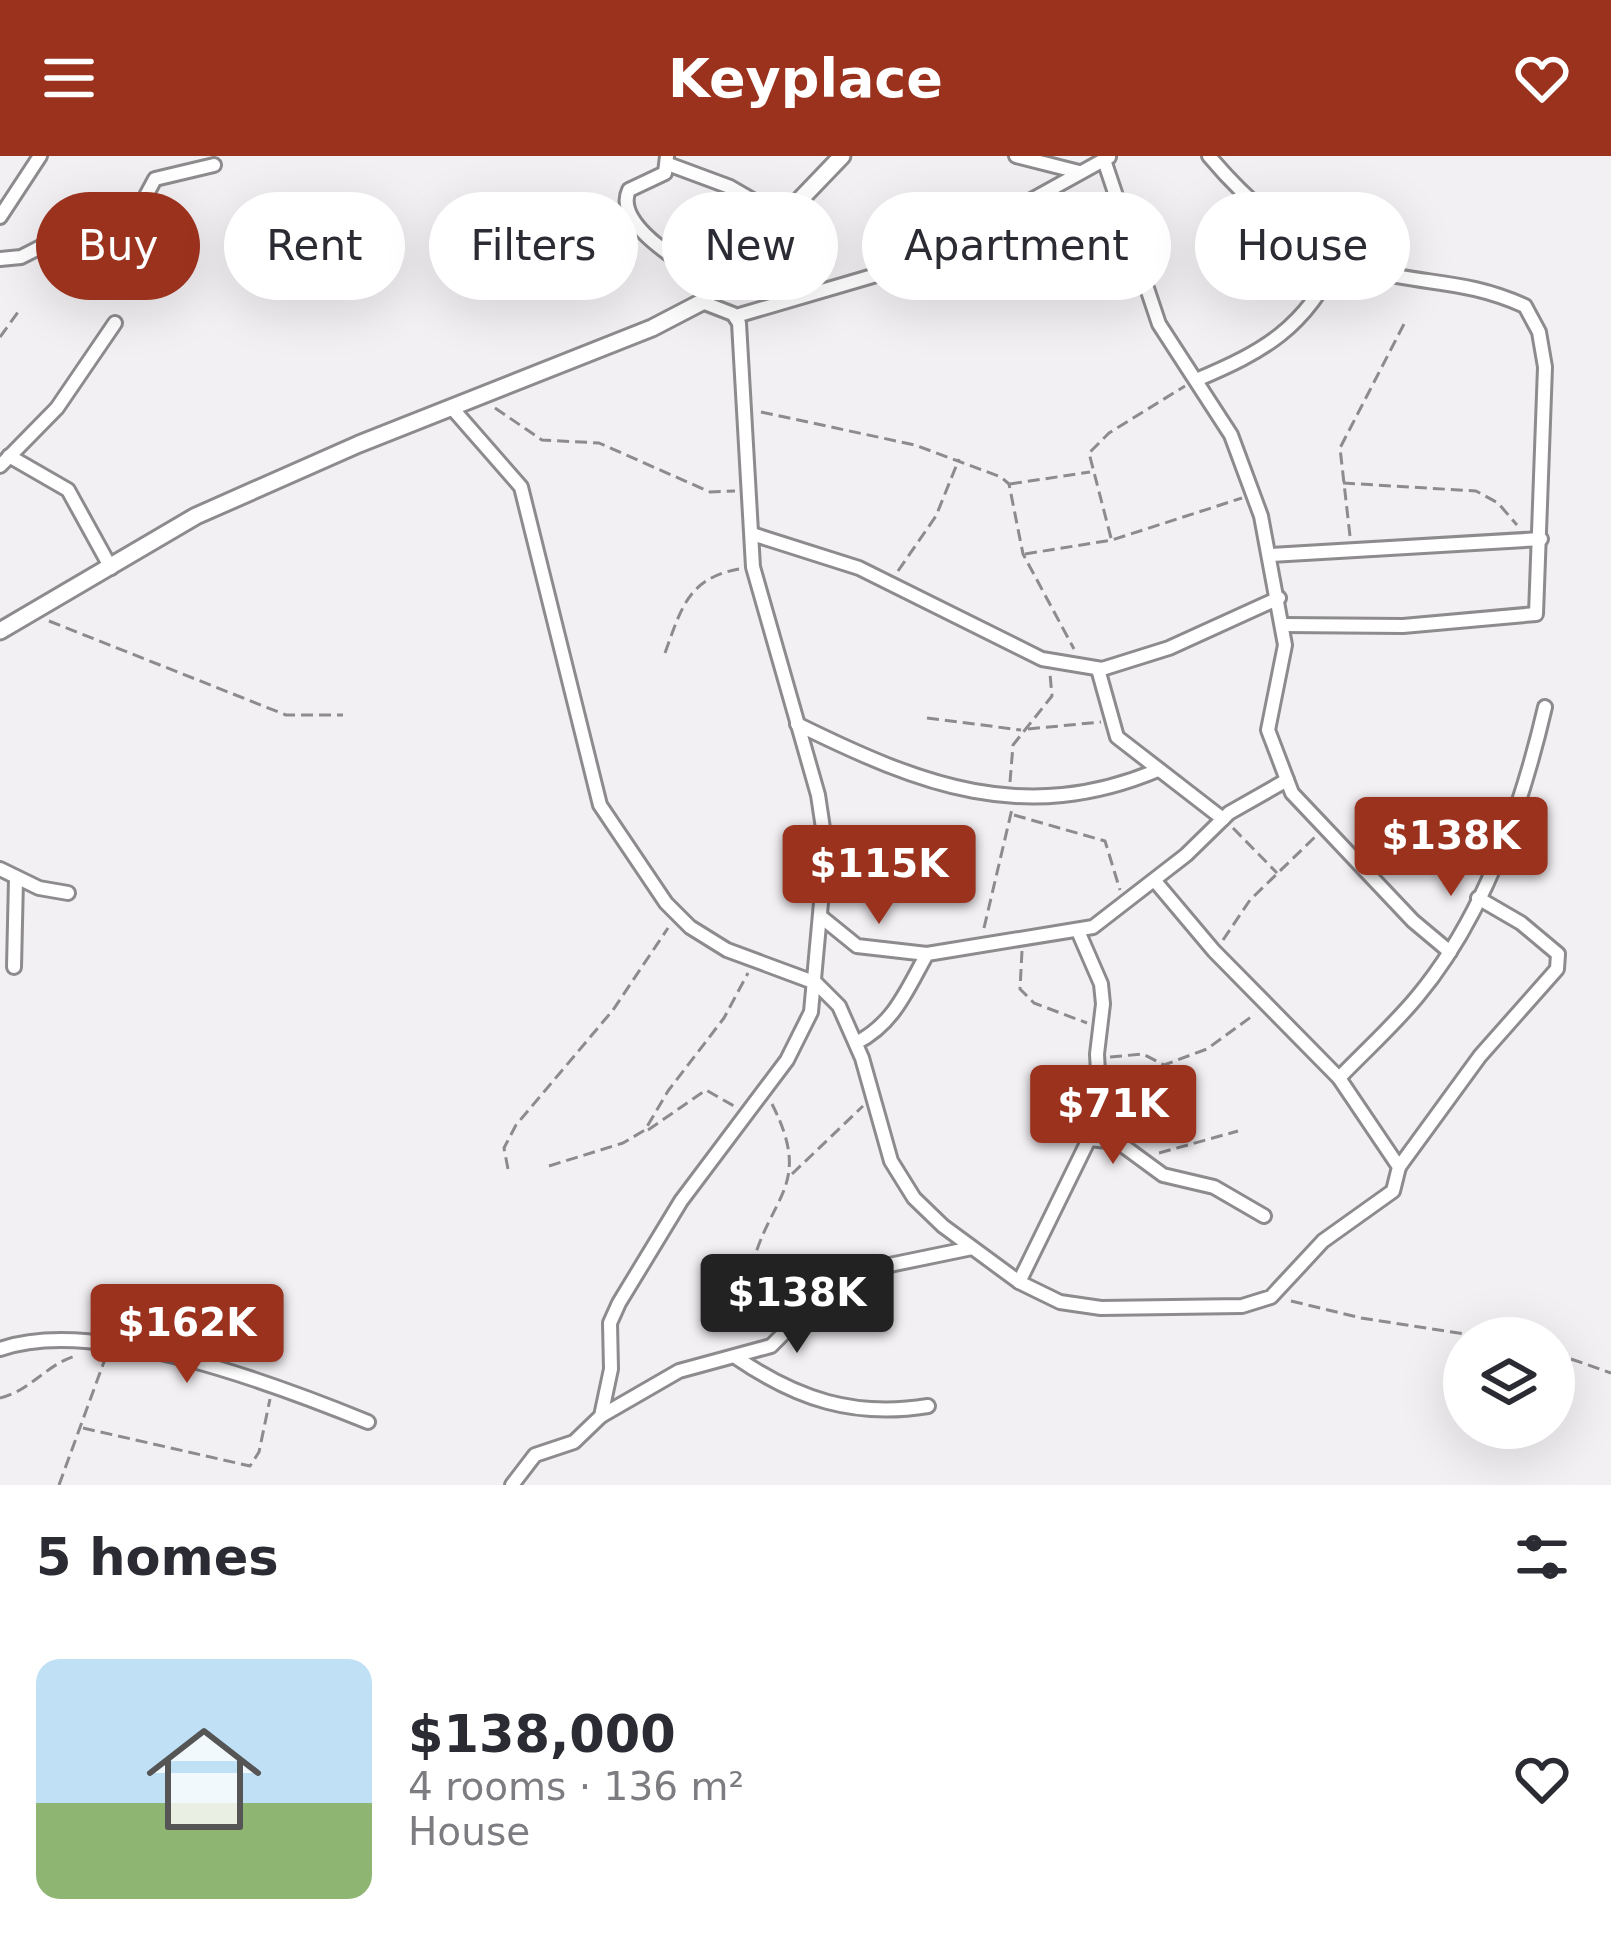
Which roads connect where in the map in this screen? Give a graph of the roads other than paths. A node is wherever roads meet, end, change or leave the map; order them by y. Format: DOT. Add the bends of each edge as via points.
graph roads {
  1 [pos="40,156"];
  2 [pos="842,156"];
  3 [pos="1016,156"];
  4 [pos="1209,156"];
  5 [pos="1107,158"];
  6 [pos="667,160"];
  7 [pos="214,165"];
  8 [pos="1080,172"];
  9 [pos="739,192"];
  10 [pos="809,192"];
  11 [pos="1239,192"];
  12 [pos="0,217"];
  13 [pos="662,247"];
  14 [pos="0,259"];
  15 [pos="1410,276"];
  16 [pos="1312,300"];
  17 [pos="702,302"];
  18 [pos="736,316"];
  19 [pos="116,323"];
  20 [pos="1196,380"];
  21 [pos="452,408"];
  22 [pos="4,461"];
  23 [pos="752,534"];
  24 [pos="1535,539"];
  25 [pos="1271,555"];
  26 [pos="111,568"];
  27 [pos="1279,598"];
  28 [pos="1283,625"];
  29 [pos="0,631"];
  30 [pos="1091,668"];
  31 [pos="1545,707"];
  32 [pos="797,724"];
  33 [pos="1158,770"];
  34 [pos="1287,780"];
  35 [pos="1223,819"];
  36 [pos="0,869"];
  37 [pos="16,879"];
  38 [pos="1155,881"];
  39 [pos="68,893"];
  40 [pos="1478,898"];
  41 [pos="820,916"];
  42 [pos="1078,931"];
  43 [pos="1450,952"];
  44 [pos="928,955"];
  45 [pos="14,967"];
  46 [pos="816,983"];
  47 [pos="856,1043"];
  48 [pos="1339,1078"];
  49 [pos="1089,1139"];
  50 [pos="1399,1167"];
  51 [pos="1264,1216"];
  52 [pos="972,1248"];
  53 [pos="1019,1282"];
  54 [pos="0,1349"];
  55 [pos="736,1358"];
  56 [pos="928,1406"];
  57 [pos="601,1416"];
  58 [pos="368,1423"];
  59 [pos="512,1485"];
  1 -- 12 [label="street"];
  2 -- 10 [label="street"];
  3 -- 8 [label="street"];
  4 -- 11 [label="street"];
  5 -- 8 [label="street"];
  5 -- 20 [label="street" via="1159,324"];
  6 -- 9 [label="street"];
  6 -- 13 [label="street" via="660,176 629,190 626,212"];
  7 -- 14 [label="street" via="155,178 134,218"];
  8 -- 18 [label="street" via="883,273"];
  15 -- 24 [label="street" via="1462,282 1533,316 1547,389"];
  16 -- 20 [label="street" via="1274,343"];
  17 -- 18 [label="street"];
  17 -- 21 [label="street"];
  18 -- 23 [label="street"];
  19 -- 22 [label="street" via="57,409"];
  20 -- 25 [label="street" via="1232,435"];
  21 -- 26 [label="street" via="196,515"];
  21 -- 46 [label="street" via="521,487 599,805 679,916 754,961"];
  22 -- 26 [label="street" via="68,490"];
  23 -- 30 [label="street" via="890,582 1048,660"];
  23 -- 32 [label="street" via="753,567"];
  24 -- 25 [label="street"];
  24 -- 28 [label="street" via="1540,604 1527,618"];
  25 -- 27 [label="street"];
  26 -- 29 [label="street"];
  27 -- 28 [label="street"];
  27 -- 30 [label="street" via="1169,648"];
  28 -- 34 [label="street" via="1268,730"];
  30 -- 33 [label="street" via="1117,737"];
  31 -- 40 [label="street"];
  32 -- 33 [label="street" via="913,772 1011,799 1100,792"];
  32 -- 41 [label="street" via="826,848"];
  33 -- 35 [label="street"];
  34 -- 35 [label="street"];
  34 -- 43 [label="street" via="1323,830"];
  35 -- 38 [label="street"];
  36 -- 37 [label="street"];
  37 -- 39 [label="street"];
  37 -- 45 [label="street"];
  38 -- 42 [label="street"];
  38 -- 48 [label="street"];
  40 -- 43 [label="street"];
  40 -- 50 [label="street" via="1543,939 1558,954 1557,969"];
  41 -- 44 [label="street" via="857,946"];
  41 -- 46 [label="street"];
  42 -- 44 [label="street"];
  42 -- 49 [label="street" via="1102,984 1100,1109"];
  43 -- 48 [label="street"];
  44 -- 47 [label="street" via="901,1003"];
  46 -- 47 [label="street" via="839,1006"];
  46 -- 57 [label="street" via="799,1039 681,1201 619,1303"];
  47 -- 52 [label="street" via="891,1161 914,1198"];
  48 -- 50 [label="street"];
  49 -- 51 [label="street" via="1108,1138 1163,1175 1214,1187"];
  49 -- 53 [label="street"];
  50 -- 53 [label="street" via="1393,1191 1323,1241 1271,1297 1242,1306 1101,1308 1060,1302"];
  52 -- 53 [label="street"];
  52 -- 55 [label="street" via="890,1262 814,1303 771,1346"];
  54 -- 58 [label="street" via="44,1339 212,1367"];
  55 -- 56 [label="street" via="804,1398 864,1411"];
  55 -- 57 [label="street" via="679,1371"];
  57 -- 59 [label="street" via="574,1442 536,1455"];
}
